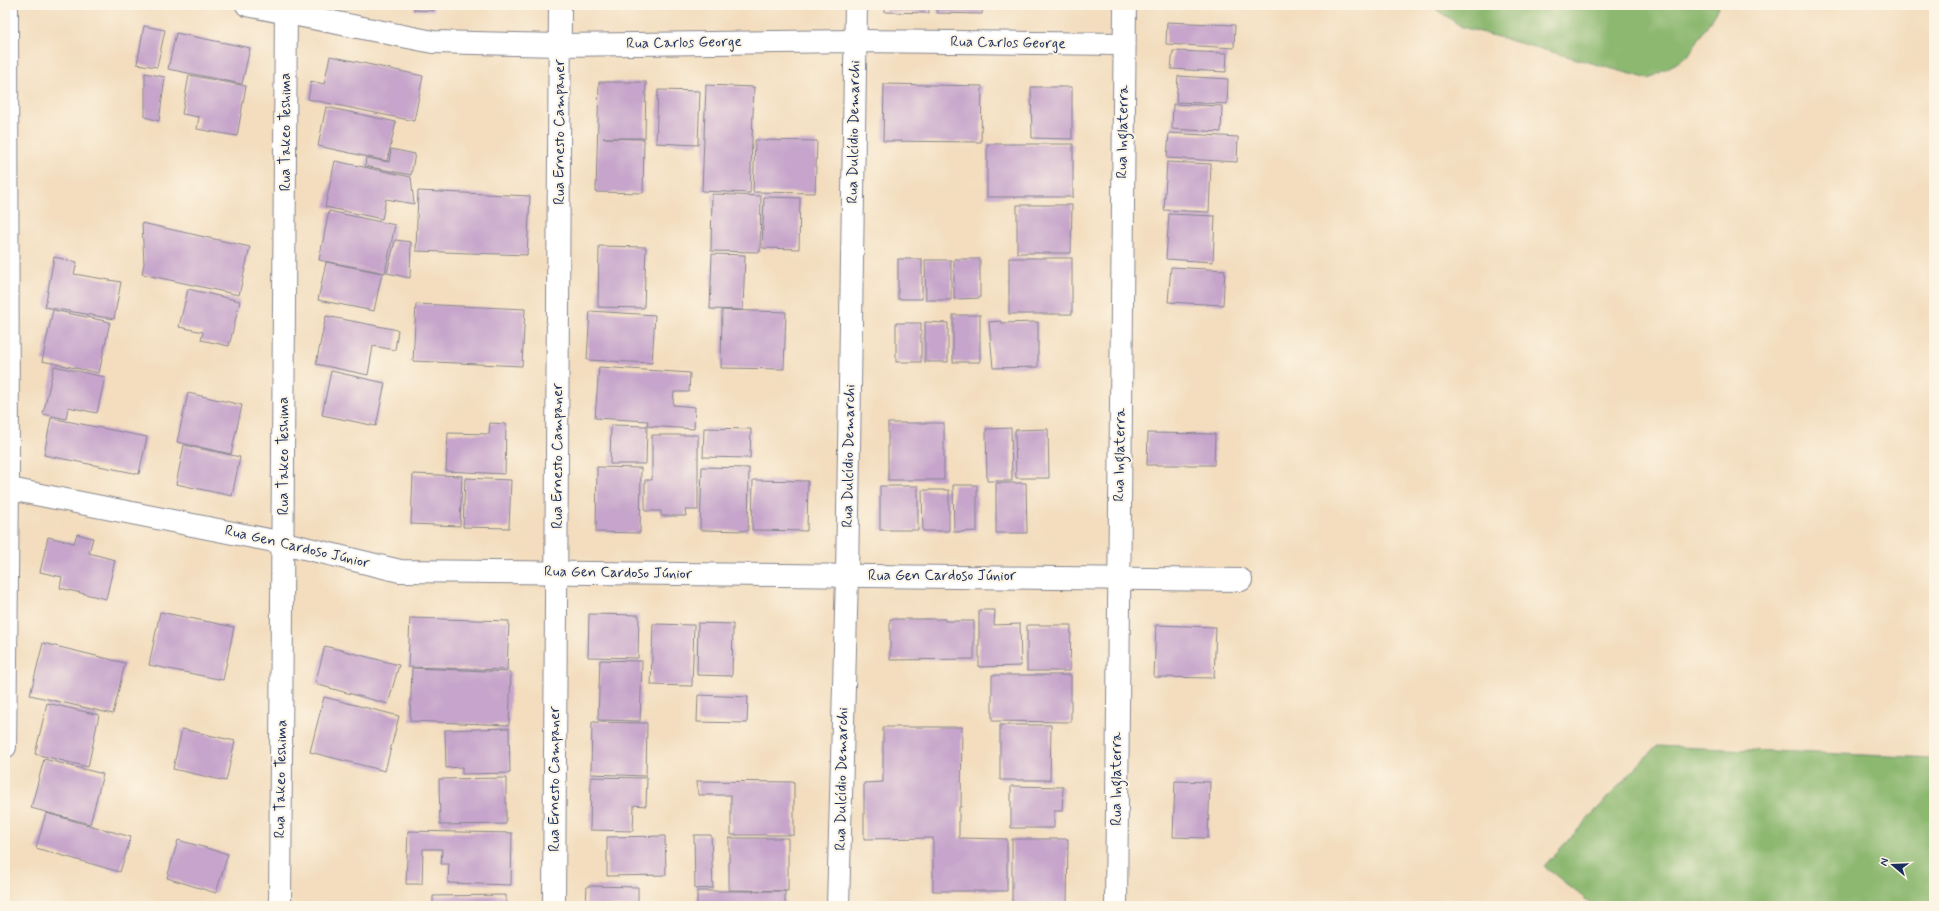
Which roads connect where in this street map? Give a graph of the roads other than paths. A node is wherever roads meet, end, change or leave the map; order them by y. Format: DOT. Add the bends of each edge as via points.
graph roads {
  1 [pos="7,5"];
  2 [pos="247,5"];
  3 [pos="560,5"];
  4 [pos="856,5"];
  5 [pos="1125,5"];
  6 [pos="286,9"];
  7 [pos="856,41"];
  8 [pos="1124,44"];
  9 [pos="560,45"];
  10 [pos="6,136"];
  11 [pos="6,488"];
  12 [pos="284,542"];
  13 [pos="557,572"];
  14 [pos="846,576"];
  15 [pos="1119,578"];
  16 [pos="1240,580"];
  17 [pos="5,747"];
  18 [pos="280,906"];
  19 [pos="554,906"];
  20 [pos="838,906"];
  21 [pos="1116,906"];
  1 -- 10 [label="street"];
  2 -- 6 [label="street, Rua Carlos George"];
  3 -- 9 [label="street, Rua Ernesto Campaner"];
  4 -- 7 [label="street, Rua Dulcídio Demarchi"];
  5 -- 8 [label="street, Rua Inglaterra"];
  6 -- 9 [label="street, Rua Carlos George" via="433,42"];
  6 -- 12 [label="street, Rua Takeo Teshima"];
  7 -- 8 [label="street, Rua Carlos George"];
  7 -- 9 [label="street, Rua Carlos George"];
  7 -- 14 [label="street, Rua Dulcídio Demarchi"];
  8 -- 15 [label="street, Rua Inglaterra"];
  9 -- 13 [label="street, Rua Ernesto Campaner"];
  10 -- 11 [label="street"];
  11 -- 12 [label="street, Rua Gen Cardoso Júnior"];
  11 -- 17 [label="street"];
  12 -- 13 [label="street, Rua Gen Cardoso Júnior" via="400,571"];
  12 -- 18 [label="street, Rua Takeo Teshima"];
  13 -- 14 [label="street, Rua Gen Cardoso Júnior"];
  13 -- 19 [label="street, Rua Ernesto Campaner"];
  14 -- 15 [label="street, Rua Gen Cardoso Júnior"];
  14 -- 20 [label="street, Rua Dulcídio Demarchi"];
  15 -- 16 [label="street, Rua Gen Cardoso Júnior"];
  15 -- 21 [label="street, Rua Inglaterra"];
}
